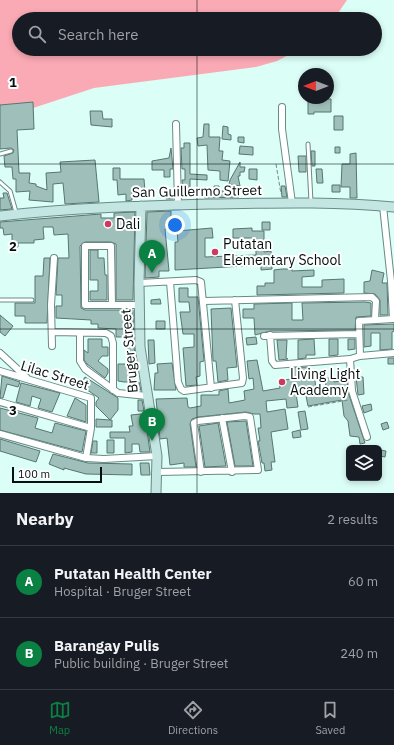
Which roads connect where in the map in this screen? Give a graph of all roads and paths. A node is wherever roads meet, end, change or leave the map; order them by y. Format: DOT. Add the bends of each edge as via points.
graph roads {
  1 [pos="282,107"];
  2 [pos="176,124"];
  3 [pos="308,144"];
  4 [pos="11,151"];
  5 [pos="0,154"];
  6 [pos="276,164"];
  7 [pos="0,182"];
  8 [pos="311,202"];
  9 [pos="282,203"];
  10 [pos="292,203"];
  11 [pos="178,205"];
  12 [pos="141,206"];
  13 [pos="383,206"];
  14 [pos="394,207"];
  15 [pos="16,214"];
  16 [pos="0,216"];
  17 [pos="54,258"];
  18 [pos="170,282"];
  19 [pos="392,282"];
  20 [pos="139,283"];
  21 [pos="0,300"];
  22 [pos="32,300"];
  23 [pos="234,300"];
  24 [pos="204,301"];
  25 [pos="112,305"];
  26 [pos="139,305"];
  27 [pos="375,319"];
  28 [pos="394,319"];
  29 [pos="52,332"];
  30 [pos="80,333"];
  31 [pos="359,334"];
  32 [pos="52,346"];
  33 [pos="0,353"];
  34 [pos="394,353"];
  35 [pos="360,356"];
  36 [pos="350,359"];
  37 [pos="0,371"];
  38 [pos="28,379"];
  39 [pos="211,388"];
  40 [pos="113,390"];
  41 [pos="147,396"];
  42 [pos="355,398"];
  43 [pos="0,402"];
  44 [pos="308,407"];
  45 [pos="222,418"];
  46 [pos="91,428"];
  47 [pos="0,434"];
  48 [pos="367,437"];
  49 [pos="157,456"];
  50 [pos="86,458"];
  51 [pos="162,472"];
  52 [pos="200,472"];
  53 [pos="232,472"];
  54 [pos="156,493"];
  1 -- 10 [label="street" via="282,129"];
  2 -- 11 [label="street"];
  3 -- 8 [label="lane"];
  4 -- 5 [label="lane"];
  6 -- 9 [label="path"];
  7 -- 15 [label="lane" via="10,192"];
  8 -- 10 [label="main road, San Guillermo Street"];
  8 -- 13 [label="main road, San Guillermo Street"];
  9 -- 10 [label="main road, San Guillermo Street"];
  9 -- 11 [label="main road, San Guillermo Street"];
  11 -- 12 [label="main road, San Guillermo Street"];
  12 -- 15 [label="main road, San Guillermo Street"];
  12 -- 20 [label="main road, Bruger Street"];
  13 -- 14 [label="main road, San Guillermo Street"];
  13 -- 19 [label="street"];
  15 -- 16 [label="main road, San Guillermo Street"];
  17 -- 29 [label="street"];
  18 -- 20 [label="street"];
  18 -- 24 [label="street" via="200,281"];
  18 -- 39 [label="street" via="179,386 184,391"];
  19 -- 28 [label="street"];
  20 -- 26 [label="main road, Bruger Street"];
  21 -- 22 [label="lane"];
  23 -- 24 [label="street"];
  23 -- 27 [label="street" via="372,297 376,301"];
  23 -- 39 [label="street" via="243,381"];
  24 -- 39 [label="street"];
  25 -- 25 [label="street" via="111,246 85,246 85,305"];
  25 -- 26 [label="street"];
  26 -- 41 [label="main road, Bruger Street" via="140,347"];
  27 -- 28 [label="street"];
  27 -- 31 [label="street" via="360,321"];
  29 -- 30 [label="street"];
  29 -- 32 [label="street"];
  30 -- 40 [label="street" via="80,361 83,367"];
  30 -- 40 [label="street" via="106,333 112,338"];
  31 -- 35 [label="street"];
  31 -- 36 [label="street" via="267,336 272,362 275,365"];
  33 -- 38 [label="street"];
  34 -- 35 [label="street"];
  35 -- 36 [label="street"];
  36 -- 42 [label="street" via="352,391"];
  37 -- 38 [label="street, Lilac Street"];
  38 -- 46 [label="street, Lilac Street" via="90,396"];
  40 -- 41 [label="street" via="127,395"];
  41 -- 49 [label="main road, Bruger Street"];
  42 -- 44 [label="path"];
  42 -- 48 [label="street"];
  43 -- 46 [label="street"];
  45 -- 52 [label="street" via="194,423"];
  45 -- 53 [label="street"];
  45 -- 53 [label="street" via="250,417 258,470"];
  46 -- 50 [label="street, Lilac Street"];
  47 -- 50 [label="street"];
  49 -- 50 [label="street"];
  49 -- 51 [label="main road, Bruger Street"];
  51 -- 52 [label="street"];
  51 -- 54 [label="main road, Bruger Street"];
  52 -- 53 [label="street"];
}
